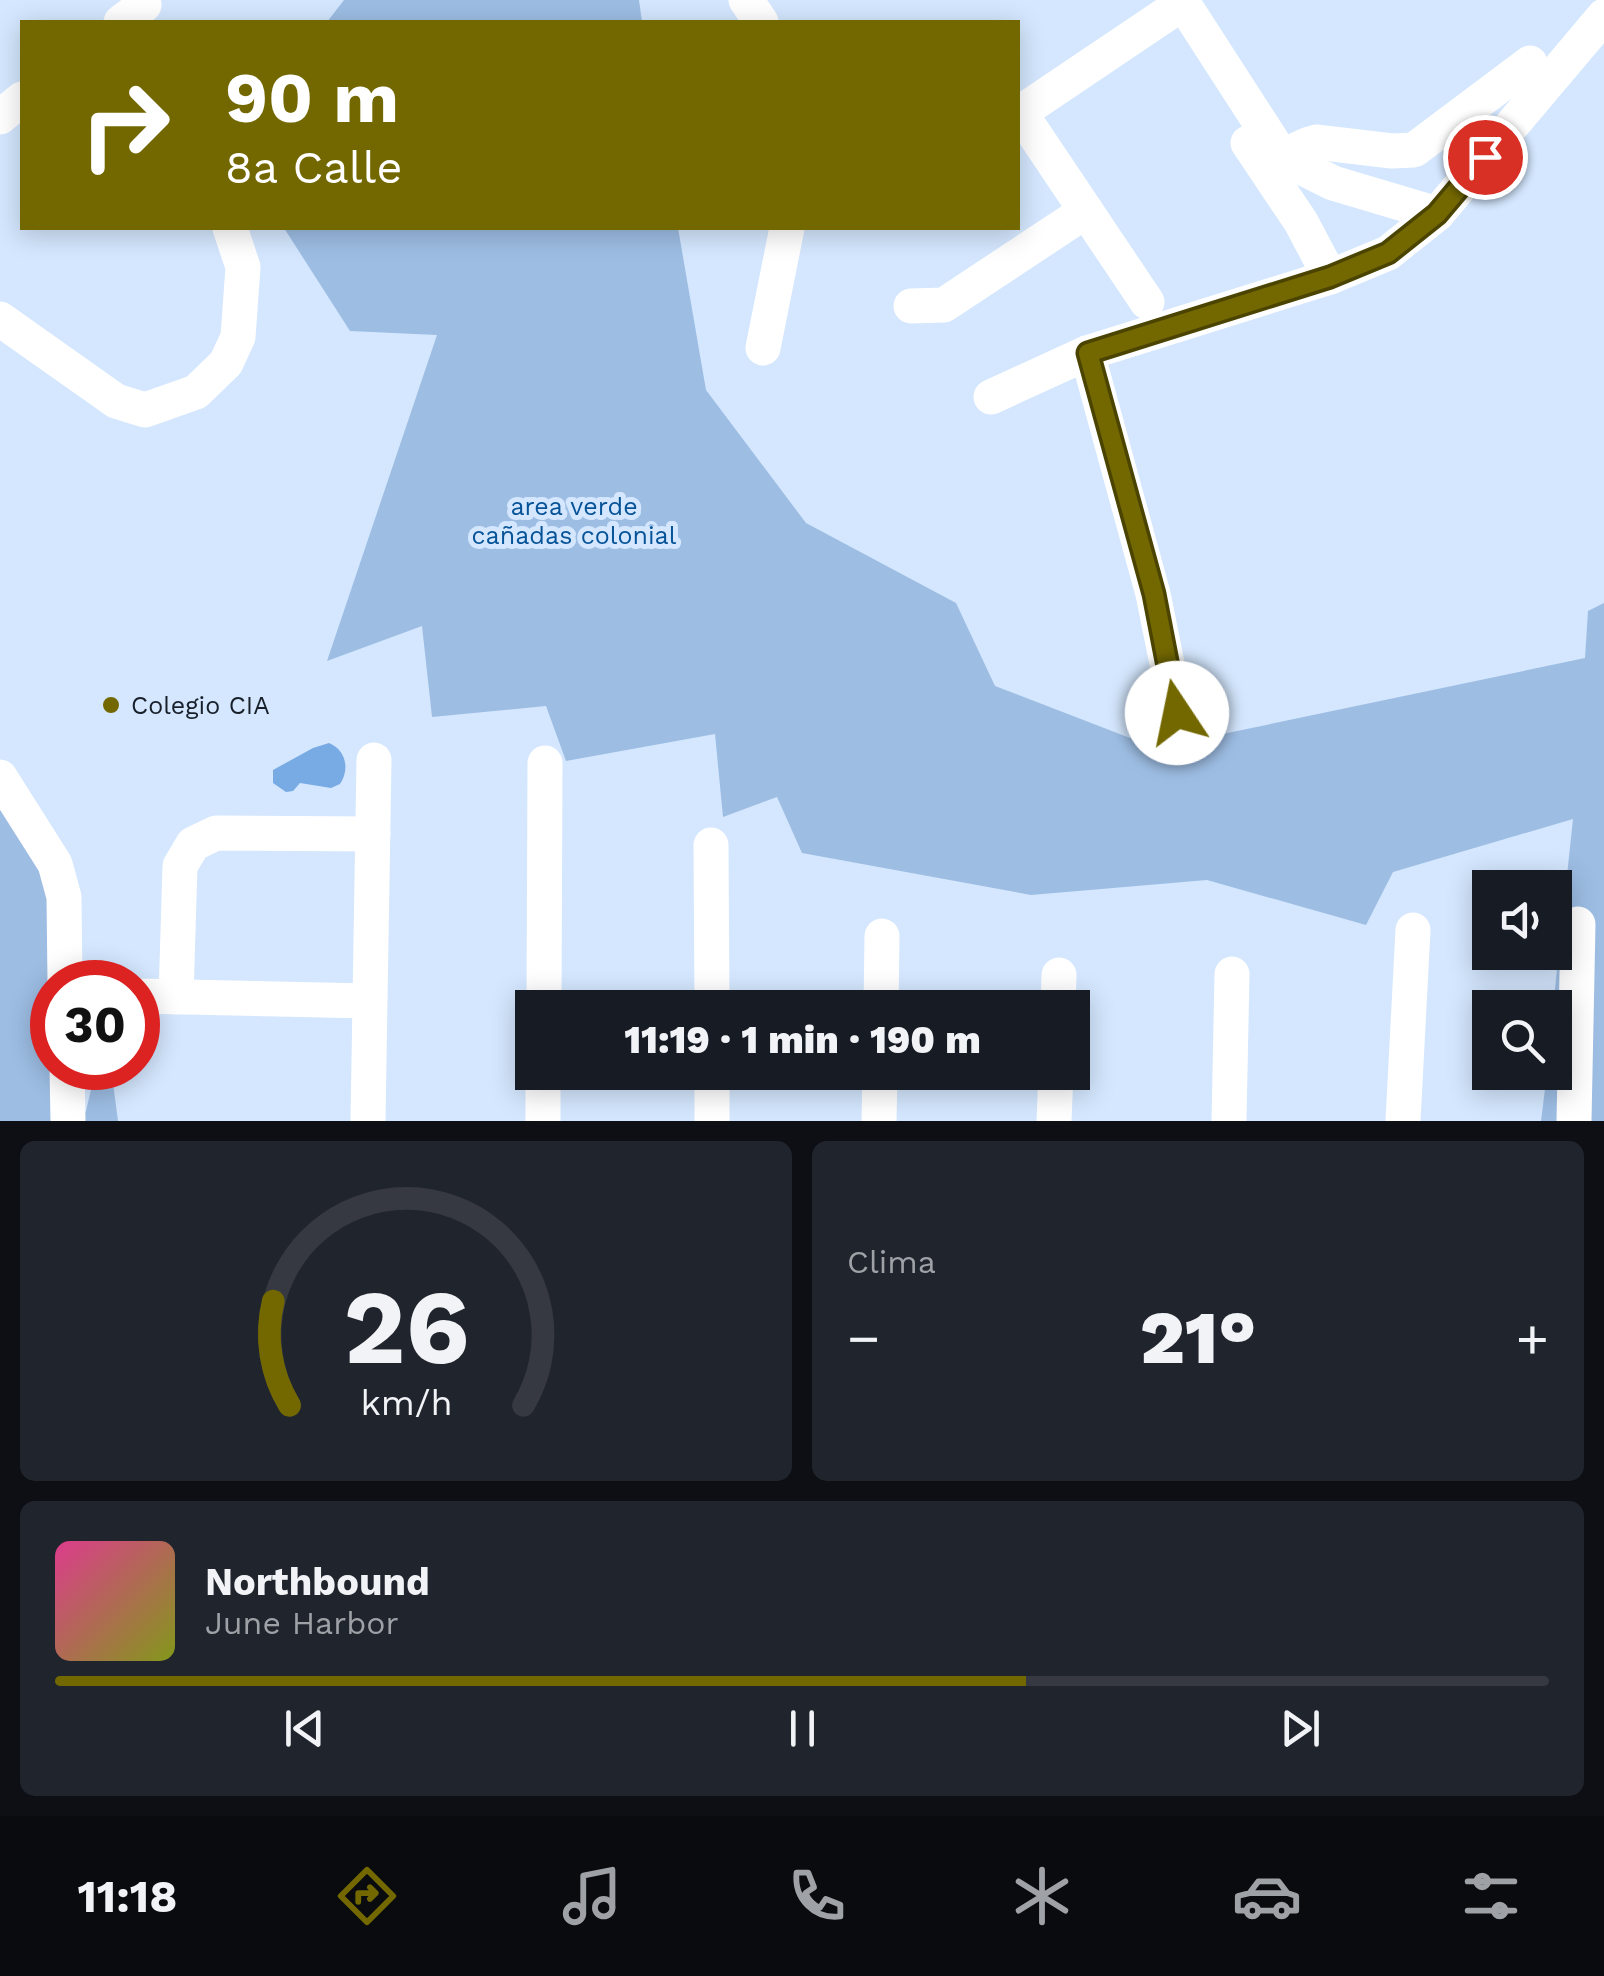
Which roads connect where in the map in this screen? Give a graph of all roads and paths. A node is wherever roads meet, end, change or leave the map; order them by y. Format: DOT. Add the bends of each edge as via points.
graph roads {
  1 [pos="1171,5"];
  2 [pos="1604,16"];
  3 [pos="1530,63"];
  4 [pos="20,101"];
  5 [pos="0,117"];
  6 [pos="1276,167"];
  7 [pos="1086,211"];
  8 [pos="1437,214"];
  9 [pos="231,230"];
  10 [pos="787,230"];
  11 [pos="1330,277"];
  12 [pos="1146,302"];
  13 [pos="911,306"];
  14 [pos="0,319"];
  15 [pos="763,348"];
  16 [pos="1088,353"];
  17 [pos="990,397"];
  18 [pos="1177,713"];
  19 [pos="374,760"];
  20 [pos="545,763"];
  21 [pos="0,777"];
  22 [pos="373,834"];
  23 [pos="711,845"];
  24 [pos="1578,924"];
  25 [pos="1413,930"];
  26 [pos="882,936"];
  27 [pos="65,960"];
  28 [pos="1232,974"];
  29 [pos="544,990"];
  30 [pos="712,990"];
  31 [pos="881,990"];
  32 [pos="160,997"];
  33 [pos="176,997"];
  34 [pos="369,1001"];
  35 [pos="67,1090"];
  36 [pos="543,1090"];
  37 [pos="712,1090"];
  38 [pos="880,1090"];
  39 [pos="1055,1090"];
  40 [pos="68,1121"];
  41 [pos="368,1121"];
  42 [pos="543,1121"];
  43 [pos="712,1121"];
  44 [pos="879,1121"];
  45 [pos="1054,1121"];
  46 [pos="1229,1121"];
  47 [pos="1404,1121"];
  48 [pos="1574,1121"];
  1 -- 6 [label="street"];
  1 -- 7 [label="street" via="1024,110"];
  2 -- 8 [label="street"];
  3 -- 6 [label="street" via="1414,150 1324,141 1304,144"];
  4 -- 5 [label="street"];
  6 -- 8 [label="street"];
  6 -- 11 [label="street"];
  7 -- 12 [label="street"];
  7 -- 13 [label="street" via="944,305"];
  8 -- 11 [label="street" via="1388,253"];
  9 -- 14 [label="street" via="242,267 238,337 226,363 196,392 145,410 116,401"];
  10 -- 15 [label="street"];
  11 -- 16 [label="street"];
  16 -- 17 [label="street"];
  16 -- 18 [label="street" via="1154,594"];
  19 -- 22 [label="street"];
  20 -- 29 [label="street"];
  21 -- 27 [label="street" via="55,864 64,897"];
  22 -- 33 [label="street" via="216,833 193,844 180,866"];
  22 -- 34 [label="street"];
  23 -- 30 [label="street"];
  24 -- 48 [label="street"];
  25 -- 47 [label="street"];
  26 -- 31 [label="street"];
  28 -- 46 [label="street"];
  32 -- 33 [label="street"];
  33 -- 34 [label="street"];
  34 -- 41 [label="street"];
  35 -- 40 [label="street"];
  36 -- 42 [label="street"];
  37 -- 43 [label="street"];
  38 -- 44 [label="street"];
  39 -- 45 [label="street"];
}
